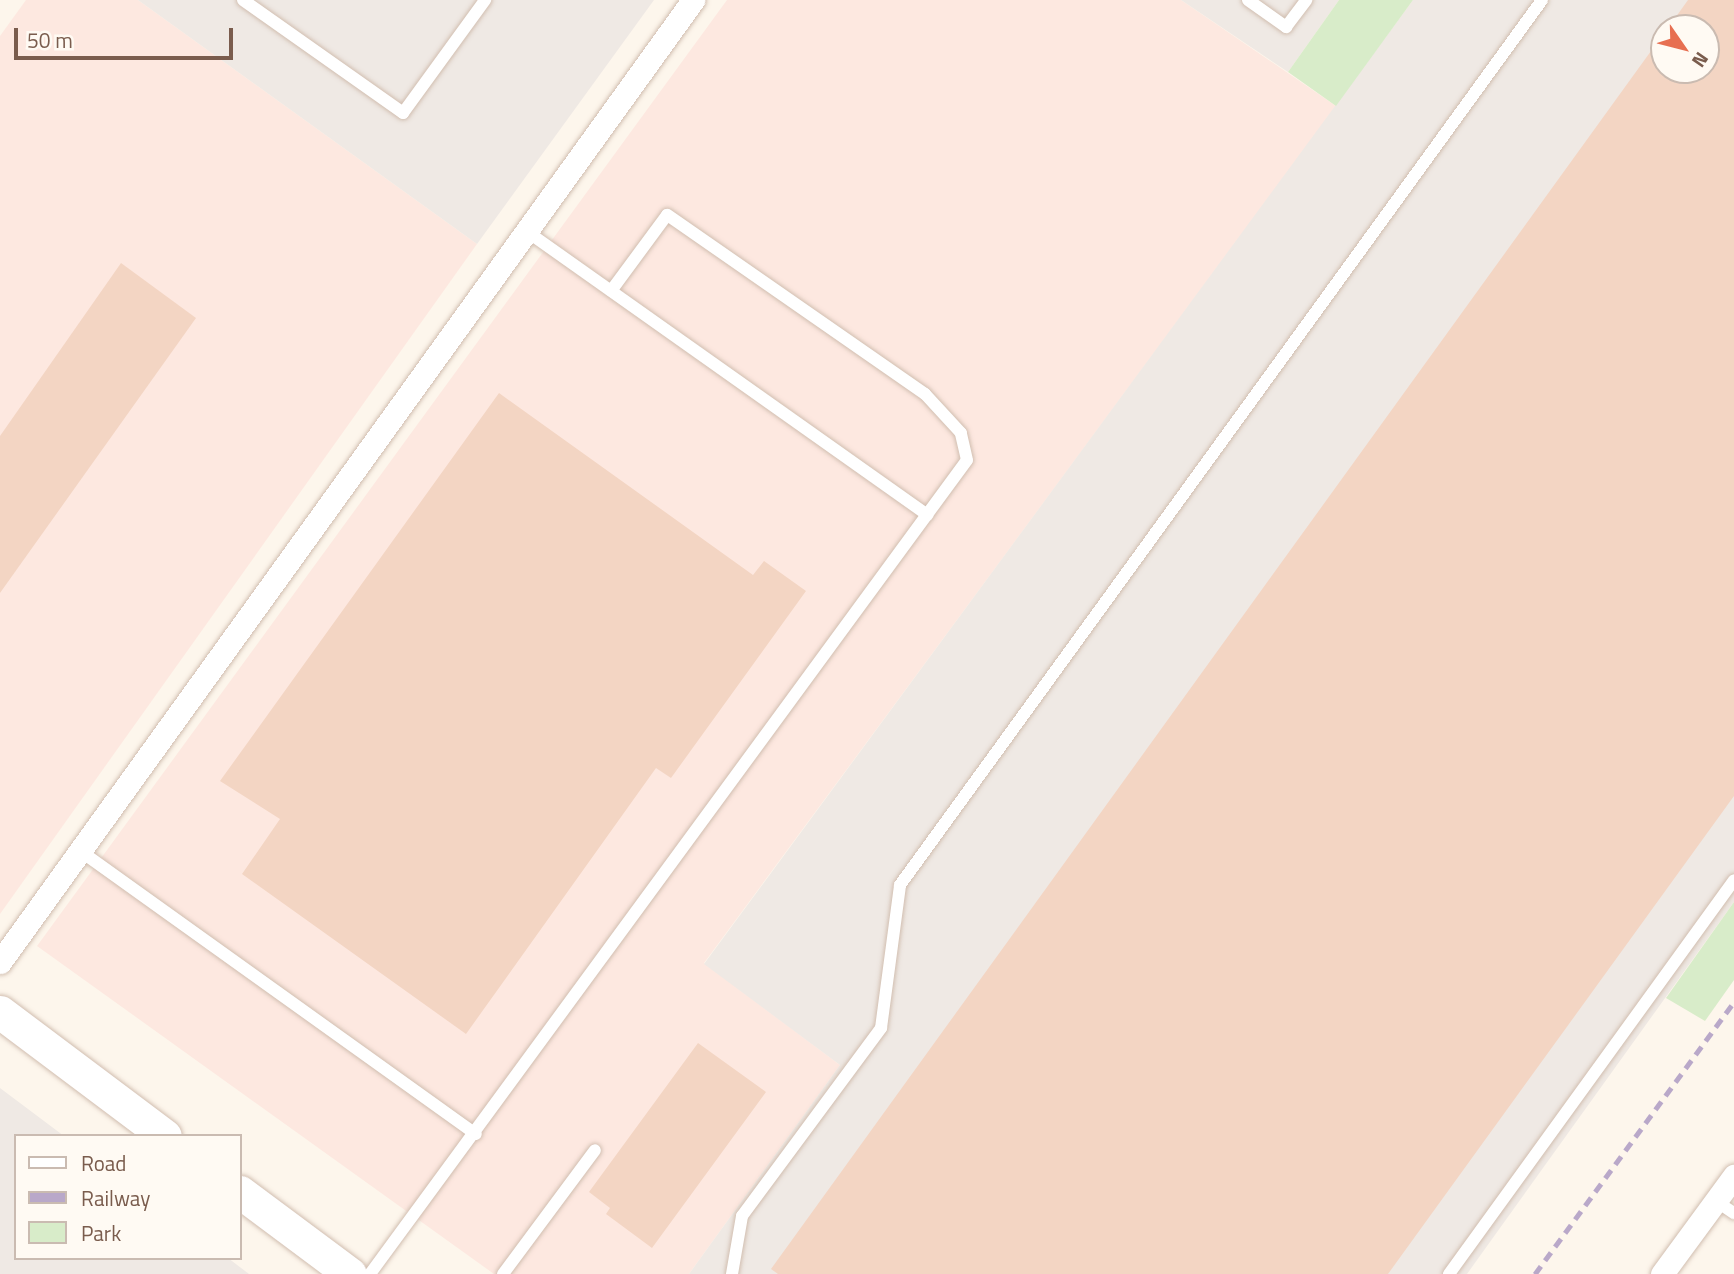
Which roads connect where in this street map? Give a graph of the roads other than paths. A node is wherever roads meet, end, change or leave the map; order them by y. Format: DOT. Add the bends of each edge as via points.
graph roads {
  1 [pos="243,0"];
  2 [pos="485,0"];
  3 [pos="693,0"];
  4 [pos="1248,0"];
  5 [pos="1306,0"];
  6 [pos="1542,0"];
  7 [pos="526,230"];
  8 [pos="611,290"];
  9 [pos="927,515"];
  10 [pos="79,850"];
  11 [pos="1734,880"];
  12 [pos="0,962"];
  13 [pos="0,1012"];
  14 [pos="162,1134"];
  15 [pos="476,1134"];
  16 [pos="595,1150"];
  17 [pos="1734,1176"];
  18 [pos="242,1193"];
  19 [pos="1725,1207"];
  20 [pos="350,1274"];
  21 [pos="370,1274"];
  22 [pos="503,1274"];
  23 [pos="732,1274"];
  24 [pos="1449,1274"];
  25 [pos="1662,1274"];
  1 -- 2 [label="lane" via="403,113"];
  3 -- 7 [label="street"];
  4 -- 5 [label="lane" via="1286,27"];
  6 -- 23 [label="lane" via="900,885 881,1028 742,1216"];
  7 -- 8 [label="lane"];
  7 -- 10 [label="street"];
  8 -- 9 [label="lane"];
  8 -- 9 [label="lane" via="667,215 925,394 961,433 967,460"];
  9 -- 15 [label="lane"];
  10 -- 12 [label="street"];
  10 -- 15 [label="lane"];
  11 -- 24 [label="lane"];
  13 -- 14 [label="main road"];
  15 -- 21 [label="lane"];
  16 -- 22 [label="lane"];
  17 -- 19 [label="street"];
  18 -- 20 [label="main road"];
  19 -- 25 [label="street"];
}
